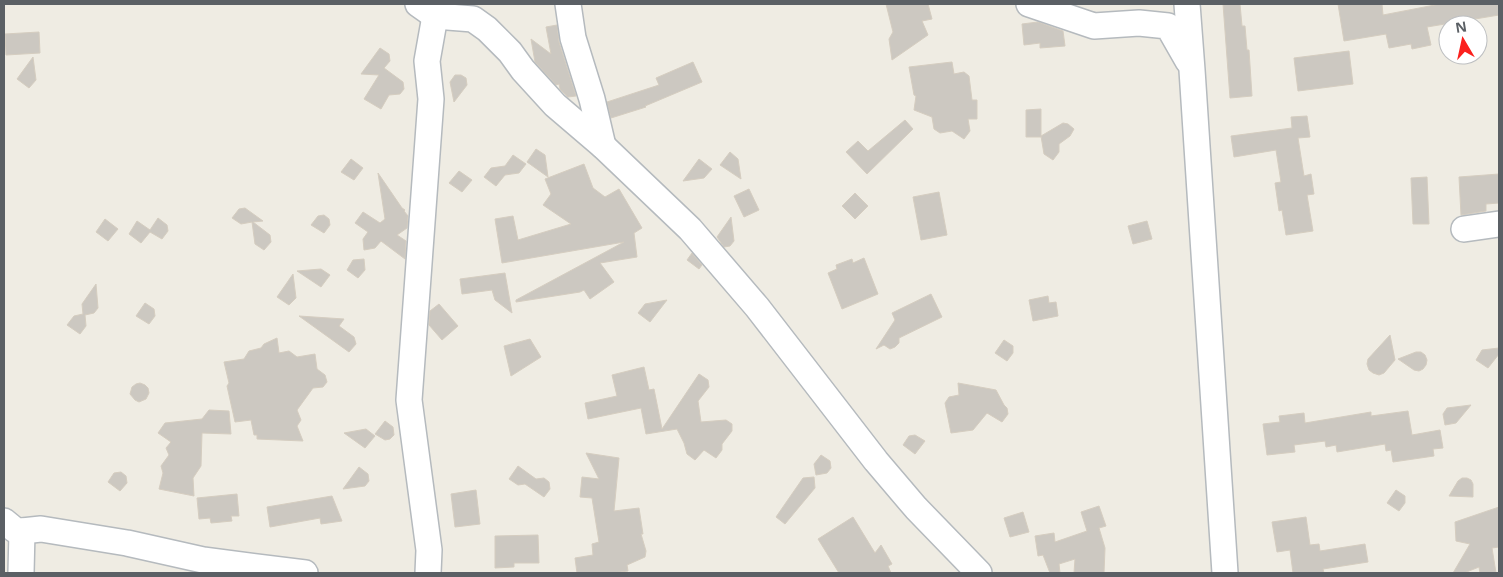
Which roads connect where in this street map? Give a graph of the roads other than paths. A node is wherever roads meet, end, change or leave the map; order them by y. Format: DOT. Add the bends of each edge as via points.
graph roads {
  1 [pos="568,4"];
  2 [pos="1028,4"];
  3 [pos="1187,4"];
  4 [pos="431,8"];
  5 [pos="1192,70"];
  6 [pos="603,146"];
  7 [pos="1499,224"];
  8 [pos="1464,229"];
  9 [pos="11,529"];
  10 [pos="21,573"];
  11 [pos="305,573"];
  12 [pos="428,573"];
  13 [pos="979,573"];
  14 [pos="1225,573"];
  1 -- 6 [label="street" via="573,38"];
  2 -- 5 [label="street" via="1094,26 1168,26"];
  3 -- 5 [label="street"];
  4 -- 6 [label="street" via="473,19 487,29 555,105"];
  4 -- 12 [label="street" via="427,61 431,99 409,400 429,550"];
  5 -- 14 [label="street"];
  6 -- 13 [label="street" via="690,229 756,307 876,461"];
  7 -- 8 [label="street"];
  9 -- 10 [label="street"];
  9 -- 11 [label="street" via="41,529 203,560"];
}
